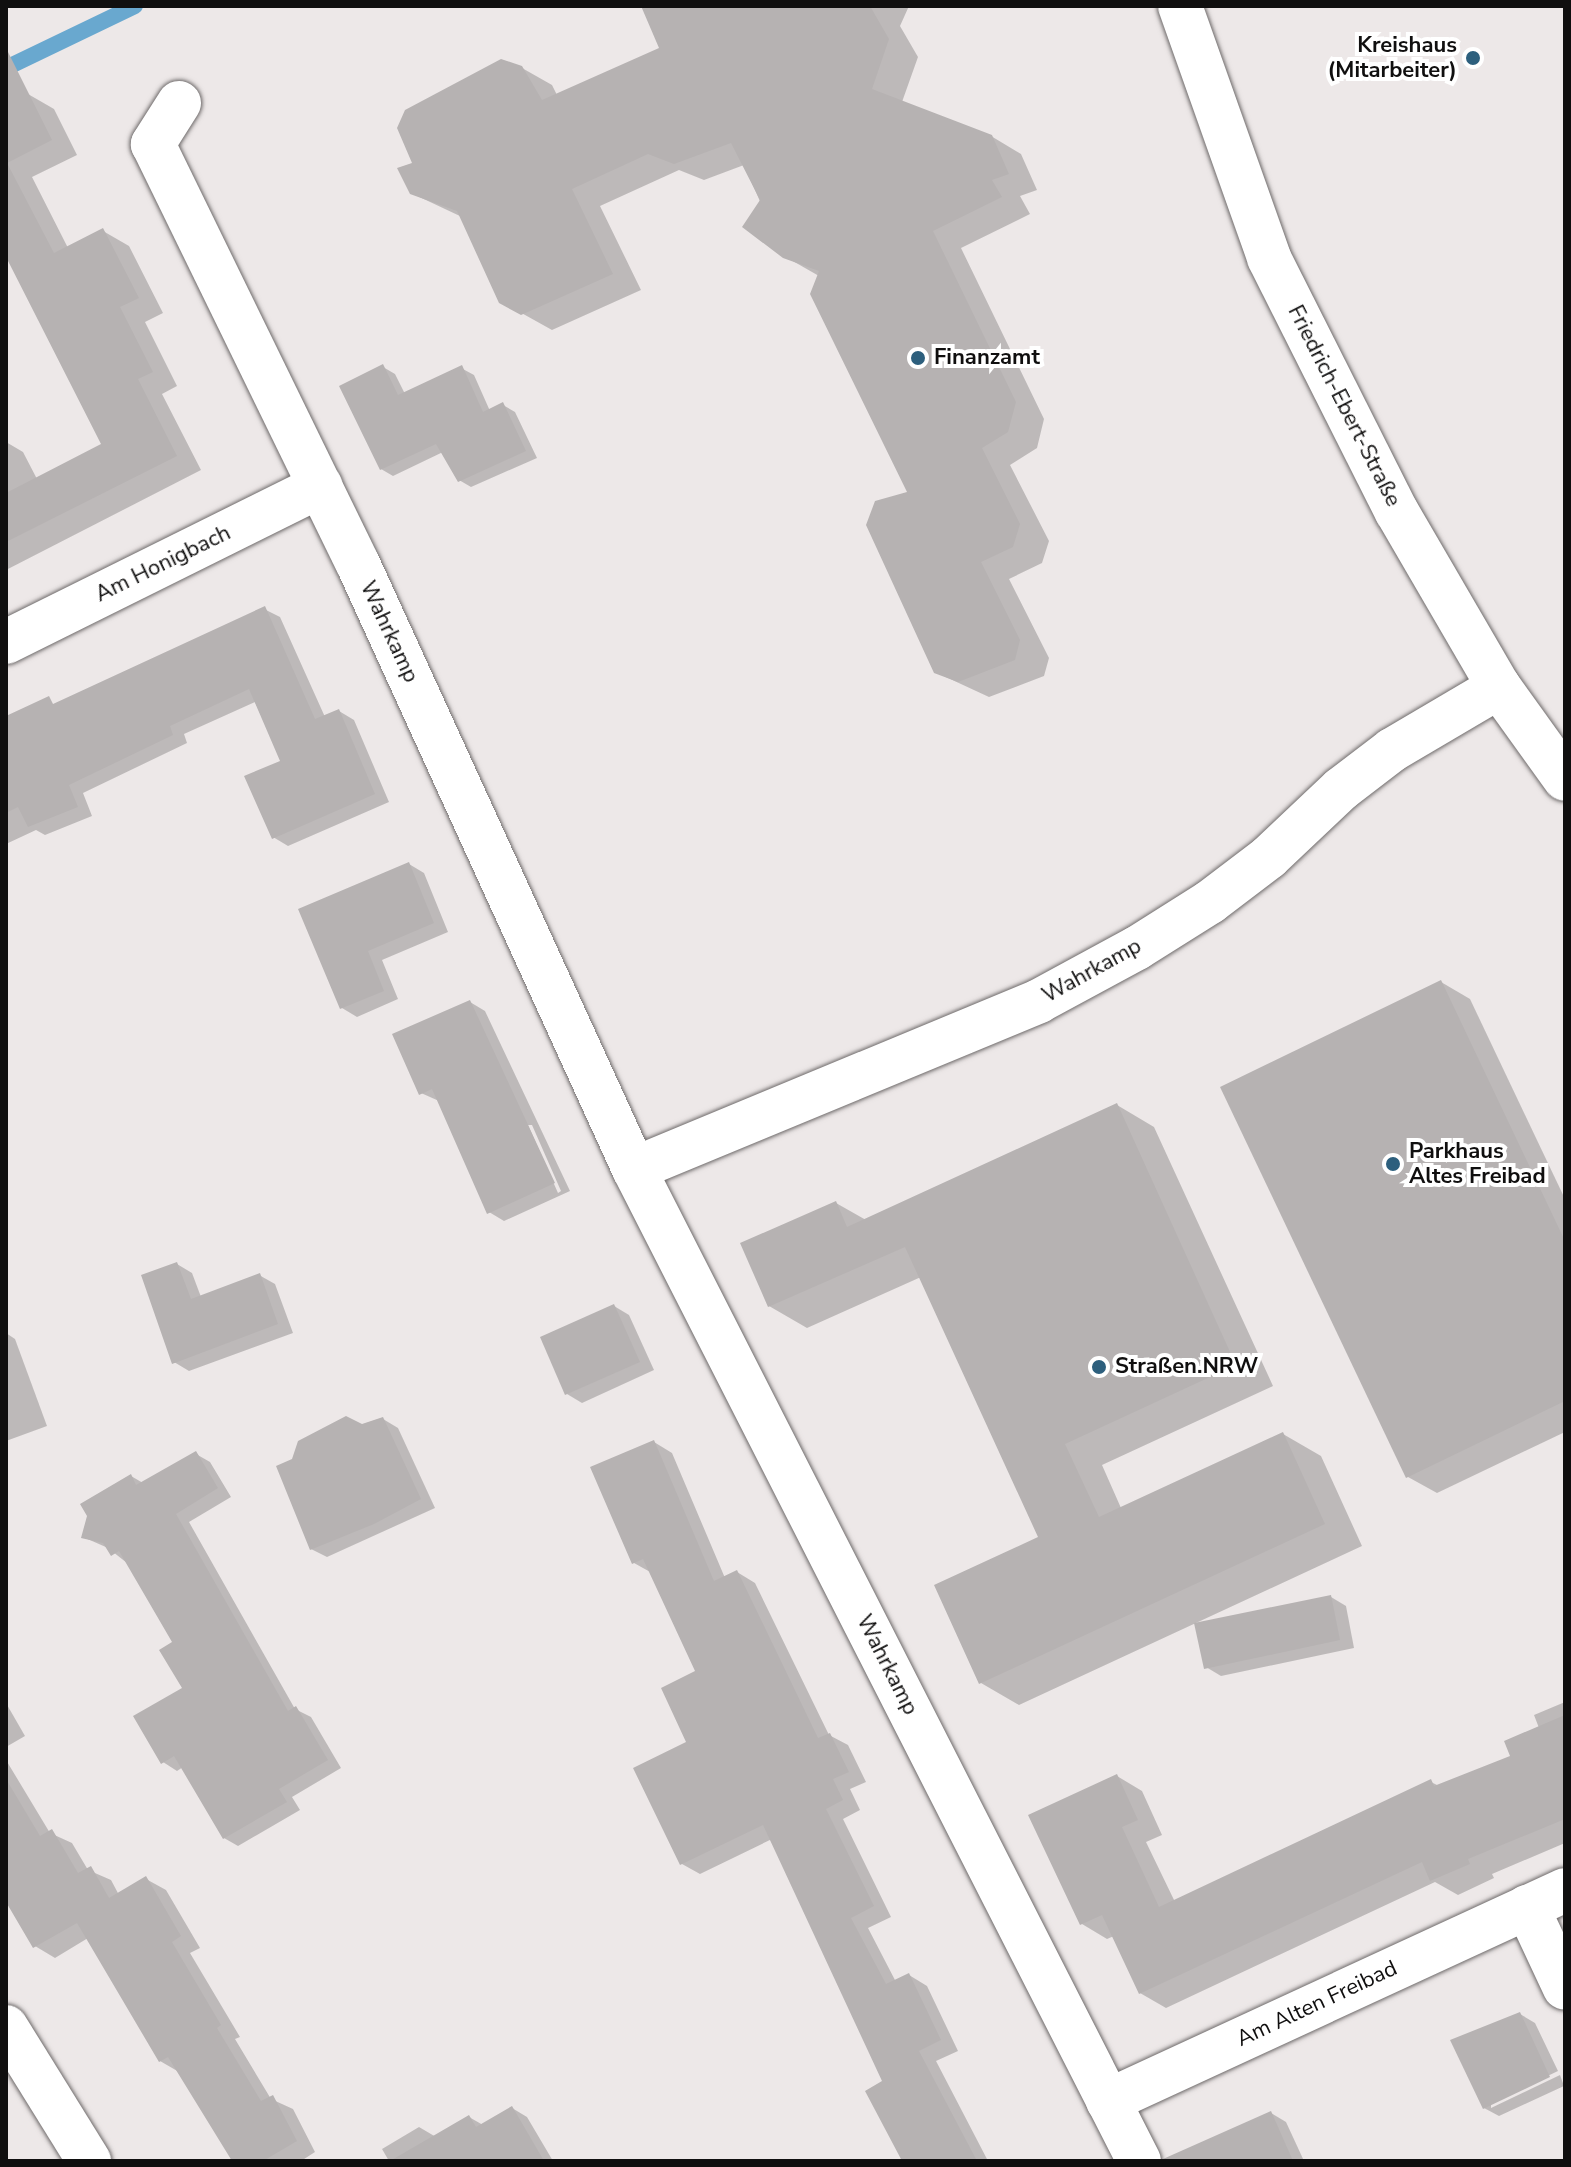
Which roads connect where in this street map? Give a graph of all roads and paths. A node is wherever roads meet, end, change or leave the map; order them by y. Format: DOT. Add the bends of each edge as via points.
graph roads {
  1 [pos="1180,6"];
  2 [pos="179,103"];
  3 [pos="320,486"];
  4 [pos="6,642"];
  5 [pos="1499,687"];
  6 [pos="1565,779"];
  7 [pos="634,1169"];
  8 [pos="1546,1898"];
  9 [pos="1565,1988"];
  10 [pos="6,2027"];
  11 [pos="1108,2101"];
  12 [pos="89,2161"];
  13 [pos="1139,2161"];
  1 -- 5 [label="street, Friedrich-Ebert-Straße" via="1269,258 1397,512"];
  2 -- 3 [label="street, Wahrkamp" via="153,144"];
  3 -- 4 [label="street, Am Honigbach"];
  3 -- 7 [label="street, Wahrkamp"];
  5 -- 6 [label="street, Friedrich-Ebert-Straße"];
  5 -- 7 [label="street, Wahrkamp" via="1392,750 1341,789 1269,857 1137,948 1039,1001"];
  7 -- 11 [label="street, Wahrkamp"];
  8 -- 9 [label="street, Am Alten Freibad"];
  8 -- 11 [label="street, Am Alten Freibad"];
  10 -- 12 [label="street"];
  11 -- 13 [label="street, Wahrkamp"];
}
